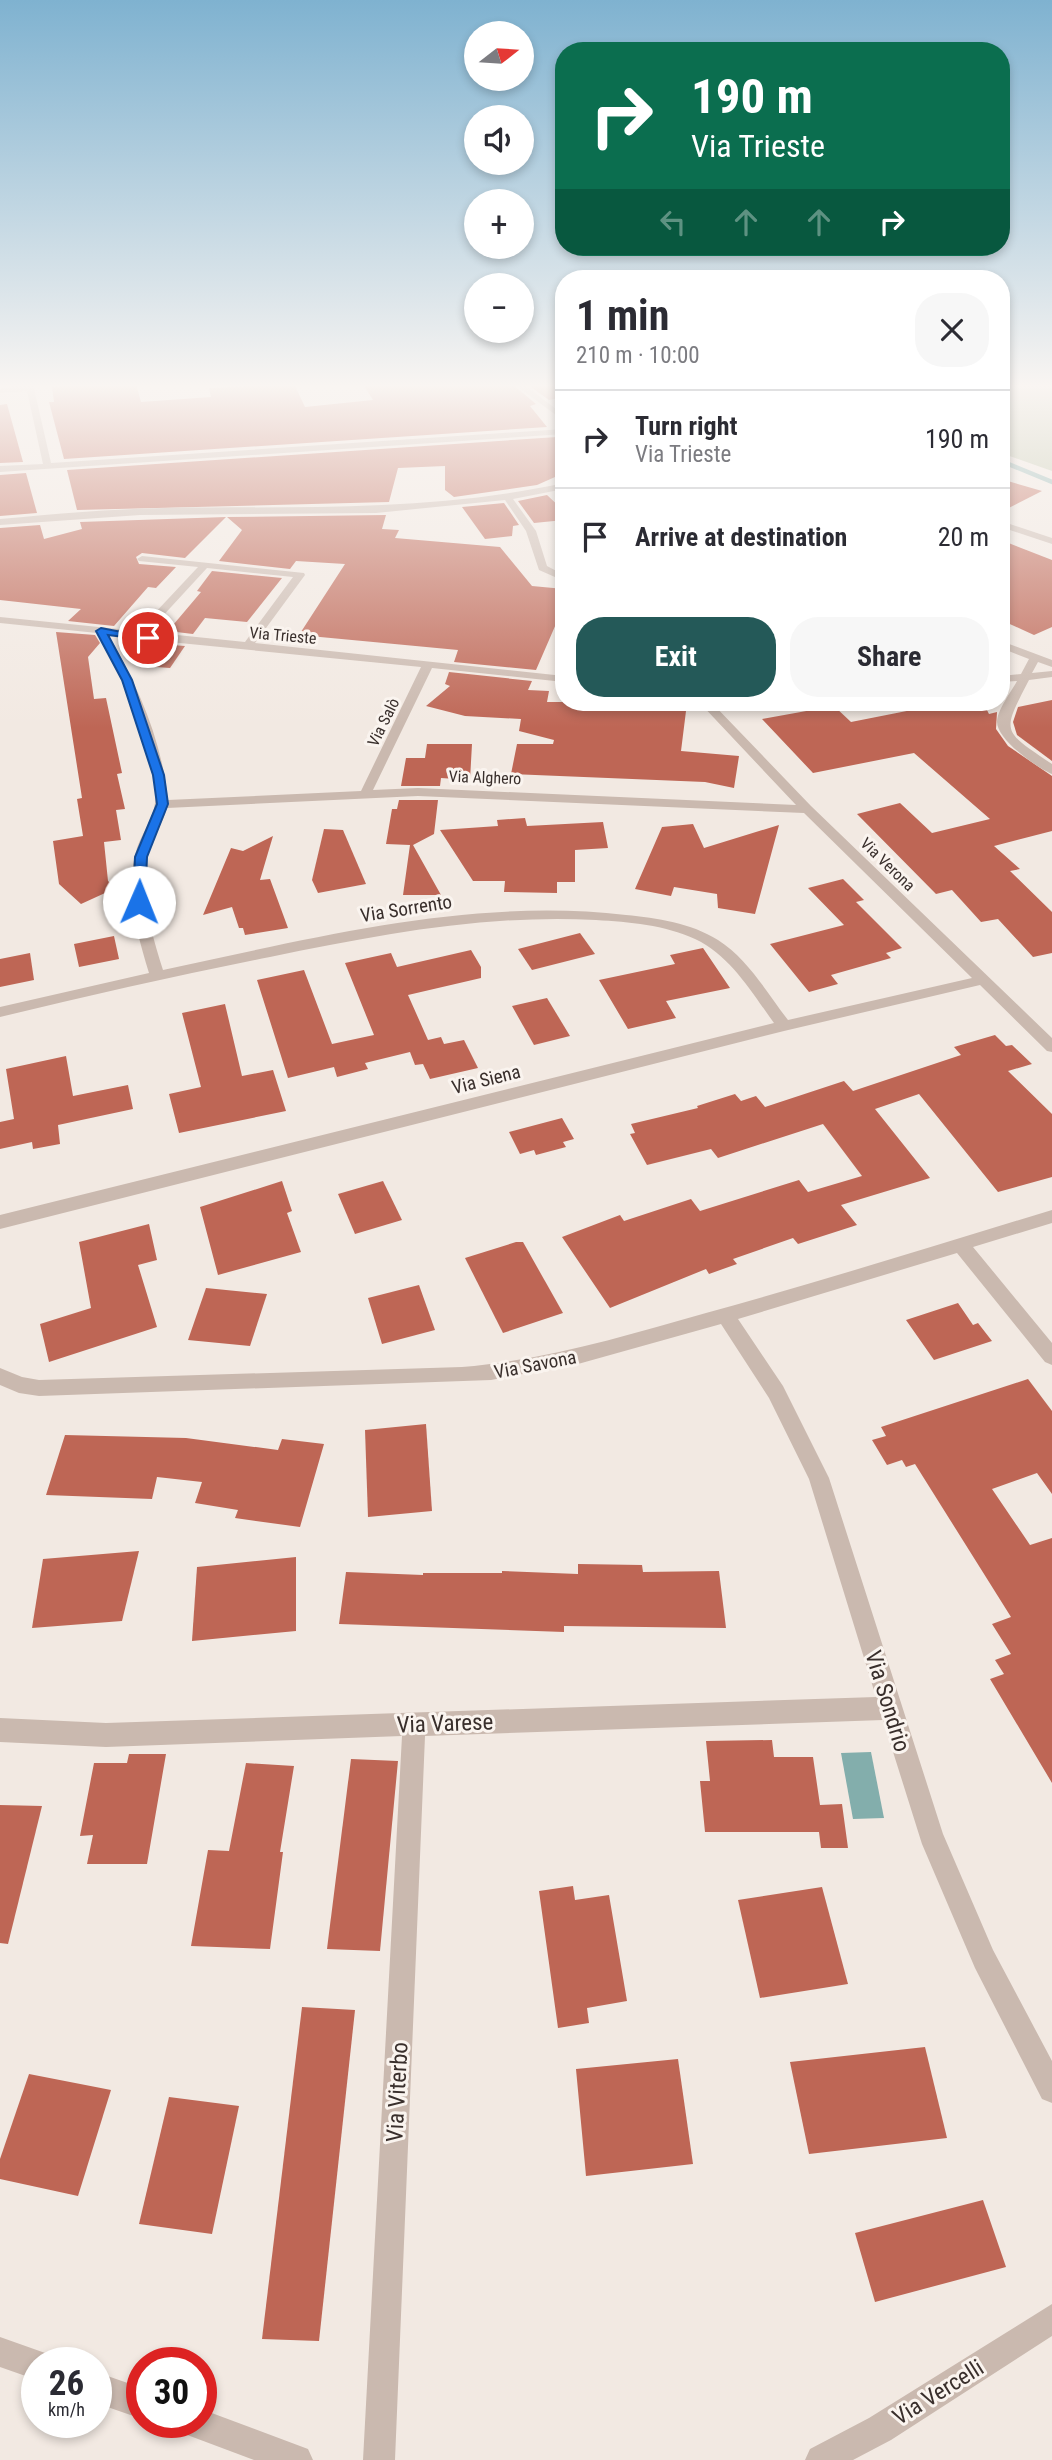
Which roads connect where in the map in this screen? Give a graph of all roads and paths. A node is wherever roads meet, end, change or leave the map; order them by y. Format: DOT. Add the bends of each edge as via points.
graph roads {
  1 [pos="508,498"];
  2 [pos="502,499"];
  3 [pos="0,522"];
  4 [pos="1010,527"];
  5 [pos="1052,541"];
  6 [pos="142,559"];
  7 [pos="205,565"];
  8 [pos="555,575"];
  9 [pos="0,620"];
  10 [pos="101,631"];
  11 [pos="139,636"];
  12 [pos="247,647"];
  13 [pos="1010,647"];
  14 [pos="1035,657"];
  15 [pos="428,664"];
  16 [pos="1052,664"];
  17 [pos="1052,674"];
  18 [pos="1024,677"];
  19 [pos="555,678"];
  20 [pos="1010,678"];
  21 [pos="1010,710"];
  22 [pos="714,711"];
  23 [pos="1009,711"];
  24 [pos="1052,770"];
  25 [pos="366,793"];
  26 [pos="162,804"];
  27 [pos="807,808"];
  28 [pos="157,975"];
  29 [pos="983,980"];
  30 [pos="0,1012"];
  31 [pos="784,1026"];
  32 [pos="1052,1047"];
  33 [pos="1052,1216"];
  34 [pos="0,1222"];
  35 [pos="961,1245"];
  36 [pos="725,1315"];
  37 [pos="1052,1357"];
  38 [pos="0,1376"];
  39 [pos="889,1708"];
  40 [pos="414,1724"];
  41 [pos="0,1730"];
  42 [pos="1052,2089"];
  43 [pos="1052,2319"];
  44 [pos="0,2352"];
  45 [pos="21,2359"];
  46 [pos="217,2431"];
  47 [pos="297,2460"];
  48 [pos="379,2460"];
  49 [pos="821,2460"];
  1 -- 8 [label="street" via="533,536 540,566"];
  2 -- 3 [label="street" via="411,510 148,512"];
  4 -- 5 [label="street"];
  6 -- 7 [label="street"];
  7 -- 11 [label="street"];
  7 -- 12 [label="street" via="300,575"];
  9 -- 10 [label="street, Via Trieste"];
  10 -- 11 [label="street, Via Trieste"];
  10 -- 26 [label="street" via="132,693 158,775"];
  11 -- 12 [label="street, Via Trieste"];
  12 -- 15 [label="street, Via Trieste"];
  13 -- 14 [label="street"];
  14 -- 16 [label="street"];
  14 -- 18 [label="street"];
  15 -- 19 [label="street, Via Trieste"];
  15 -- 25 [label="street, Via Salò"];
  17 -- 18 [label="street"];
  18 -- 20 [label="street"];
  18 -- 21 [label="street"];
  22 -- 27 [label="street, Via Verona"];
  23 -- 24 [label="street" via="1003,726 1009,737"];
  25 -- 26 [label="street, Via Alghero"];
  25 -- 27 [label="street, Via Alghero"];
  26 -- 28 [label="street" via="146,839 138,874 142,925"];
  27 -- 29 [label="street, Via Verona"];
  28 -- 30 [label="street, Via Sorrento"];
  28 -- 31 [label="street, Via Sorrento" via="469,917 605,917 667,926 713,943 732,959"];
  29 -- 31 [label="street, Via Siena"];
  29 -- 32 [label="street, Via Verona"];
  31 -- 34 [label="street, Via Siena"];
  33 -- 35 [label="street, Via Savona"];
  35 -- 36 [label="street, Via Savona"];
  35 -- 37 [label="street"];
  36 -- 38 [label="street, Via Savona" via="566,1360 475,1375 39,1388"];
  36 -- 39 [label="street, Via Sondrio" via="781,1402 819,1478"];
  39 -- 40 [label="street, Via Varese"];
  39 -- 42 [label="street, Via Sondrio" via="962,1912"];
  40 -- 41 [label="street, Via Varese" via="106,1735"];
  40 -- 48 [label="street, Via Viterbo"];
  43 -- 49 [label="street, Via Vercelli"];
  44 -- 45 [label="street"];
  46 -- 47 [label="street"];
}
